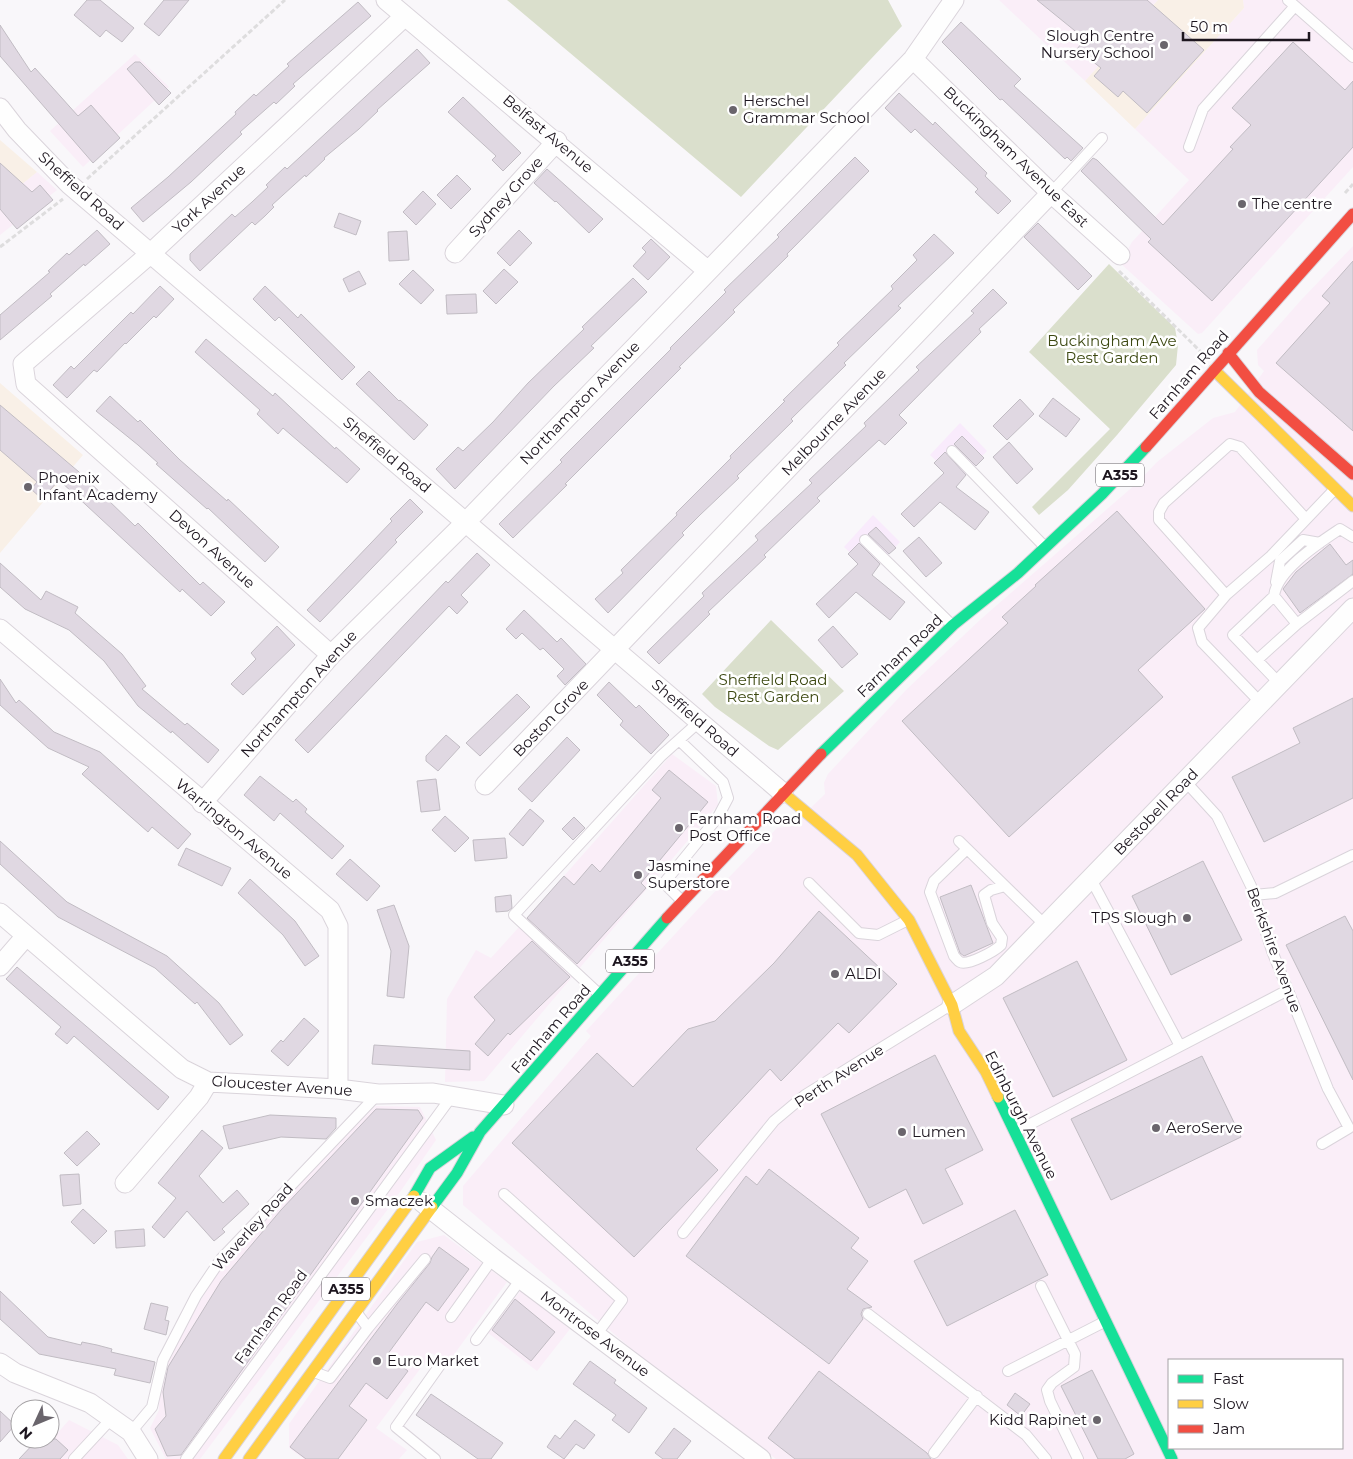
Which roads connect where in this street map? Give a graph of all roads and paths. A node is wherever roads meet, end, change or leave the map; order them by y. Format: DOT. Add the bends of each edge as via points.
graph roads {
  1 [pos="285,0"];
  2 [pos="386,0"];
  3 [pos="954,0"];
  4 [pos="1292,3"];
  5 [pos="405,16"];
  6 [pos="1353,56"];
  7 [pos="913,59"];
  8 [pos="0,108"];
  9 [pos="1102,138"];
  10 [pos="557,142"];
  11 [pos="1189,147"];
  12 [pos="79,186"];
  13 [pos="1051,193"];
  14 [pos="1353,214"];
  15 [pos="0,247"];
  16 [pos="151,253"];
  17 [pos="455,253"];
  18 [pos="1120,255"];
  19 [pos="708,271"];
  20 [pos="1228,353"];
  21 [pos="1214,370"];
  22 [pos="26,384"];
  23 [pos="952,451"];
  24 [pos="1345,479"];
  25 [pos="1353,506"];
  26 [pos="1306,518"];
  27 [pos="466,522"];
  28 [pos="1353,538"];
  29 [pos="864,540"];
  30 [pos="1045,547"];
  31 [pos="1353,581"];
  32 [pos="1275,591"];
  33 [pos="1226,595"];
  34 [pos="1353,608"];
  35 [pos="1297,624"];
  36 [pos="953,625"];
  37 [pos="0,629"];
  38 [pos="616,651"];
  39 [pos="331,655"];
  40 [pos="1257,660"];
  41 [pos="1280,684"];
  42 [pos="1261,703"];
  43 [pos="700,721"];
  44 [pos="680,741"];
  45 [pos="1185,782"];
  46 [pos="485,786"];
  47 [pos="783,793"];
  48 [pos="202,803"];
  49 [pos="959,841"];
  50 [pos="967,849"];
  51 [pos="1353,855"];
  52 [pos="1091,879"];
  53 [pos="809,883"];
  54 [pos="1005,886"];
  55 [pos="1254,895"];
  56 [pos="683,901"];
  57 [pos="0,912"];
  58 [pos="909,920"];
  59 [pos="1046,926"];
  60 [pos="26,936"];
  61 [pos="0,966"];
  62 [pos="1288,990"];
  63 [pos="600,995"];
  64 [pos="952,1005"];
  65 [pos="1180,1046"];
  66 [pos="208,1082"];
  67 [pos="338,1089"];
  68 [pos="378,1094"];
  69 [pos="452,1096"];
  70 [pos="504,1105"];
  71 [pos="480,1132"];
  72 [pos="1014,1132"];
  73 [pos="1322,1144"];
  74 [pos="125,1183"];
  75 [pos="504,1194"];
  76 [pos="414,1196"];
  77 [pos="430,1208"];
  78 [pos="683,1232"];
  79 [pos="493,1258"];
  80 [pos="425,1259"];
  81 [pos="521,1279"];
  82 [pos="1041,1286"];
  83 [pos="337,1301"];
  84 [pos="356,1312"];
  85 [pos="868,1314"];
  86 [pos="451,1317"];
  87 [pos="1105,1321"];
  88 [pos="368,1328"];
  89 [pos="596,1336"];
  90 [pos="476,1340"];
  91 [pos="1068,1340"];
  92 [pos="0,1363"];
  93 [pos="440,1365"];
  94 [pos="313,1371"];
  95 [pos="1008,1371"];
  96 [pos="977,1396"];
  97 [pos="112,1418"];
  98 [pos="131,1432"];
  99 [pos="240,1438"];
  100 [pos="934,1453"];
  101 [pos="259,1456"];
  102 [pos="74,1459"];
  103 [pos="148,1459"];
  104 [pos="186,1459"];
  105 [pos="224,1459"];
  106 [pos="435,1459"];
  107 [pos="762,1459"];
  108 [pos="1046,1459"];
  109 [pos="1078,1459"];
  110 [pos="1172,1459"];
  1 -- 12 [label="path"];
  2 -- 5 [label="street, Belfast Avenue"];
  3 -- 7 [label="street, Northampton Avenue"];
  4 -- 6 [label="lane"];
  4 -- 11 [label="lane" via="1203,109"];
  5 -- 10 [label="street, Belfast Avenue"];
  5 -- 16 [label="street, York Avenue"];
  7 -- 13 [label="street, Buckingham Avenue East"];
  7 -- 19 [label="street, Northampton Avenue"];
  8 -- 12 [label="street, Sheffield Road" via="17,130"];
  9 -- 13 [label="lane"];
  10 -- 17 [label="street, Sydney Grove"];
  10 -- 19 [label="street, Belfast Avenue"];
  12 -- 15 [label="path"];
  12 -- 16 [label="street, Sheffield Road"];
  13 -- 18 [label="street, Buckingham Avenue East"];
  13 -- 38 [label="street, Melbourne Avenue"];
  14 -- 20 [label="main road, Farnham Road / A355"];
  16 -- 22 [label="street, York Avenue" via="23,364"];
  16 -- 27 [label="street, Sheffield Road"];
  18 -- 21 [label="path" via="1116,268 1201,352"];
  19 -- 27 [label="street, Northampton Avenue"];
  20 -- 21 [label="main road, Farnham Road / A355"];
  20 -- 24 [label="main road" via="1259,392"];
  21 -- 24 [label="main road"];
  21 -- 30 [label="main road, Farnham Road / A355" via="1102,494"];
  22 -- 39 [label="street, Devon Avenue"];
  23 -- 30 [label="lane"];
  24 -- 25 [label="main road"];
  24 -- 26 [label="lane"];
  26 -- 33 [label="lane" via="1271,556"];
  26 -- 33 [label="lane" via="1240,447 1230,444 1164,503 1159,520"];
  27 -- 38 [label="street, Sheffield Road"];
  27 -- 39 [label="street, Northampton Avenue"];
  28 -- 32 [label="lane" via="1340,529 1284,574"];
  29 -- 36 [label="lane"];
  30 -- 36 [label="main road, Farnham Road / A355"];
  31 -- 35 [label="lane"];
  32 -- 35 [label="lane"];
  32 -- 40 [label="lane" via="1233,635"];
  33 -- 42 [label="lane" via="1203,620 1198,635"];
  34 -- 41 [label="street, Bestobell Road"];
  35 -- 40 [label="lane"];
  36 -- 47 [label="main road, Farnham Road / A355"];
  37 -- 48 [label="street, Warrington Avenue"];
  38 -- 43 [label="street, Sheffield Road"];
  38 -- 46 [label="street, Boston Grove"];
  39 -- 48 [label="street, Northampton Avenue"];
  40 -- 41 [label="lane"];
  41 -- 42 [label="street, Bestobell Road"];
  42 -- 45 [label="street, Bestobell Road"];
  43 -- 44 [label="lane"];
  43 -- 47 [label="street, Sheffield Road"];
  44 -- 56 [label="lane" via="723,782 728,798 718,817 664,883"];
  44 -- 63 [label="lane" via="662,756 514,915"];
  45 -- 52 [label="street, Bestobell Road"];
  45 -- 55 [label="lane, Berkshire Avenue" via="1217,816"];
  47 -- 56 [label="main road, Farnham Road / A355"];
  47 -- 58 [label="main road, Edinburgh Avenue" via="857,855"];
  48 -- 67 [label="street, Warrington Avenue" via="330,910 338,926"];
  49 -- 50 [label="lane"];
  50 -- 54 [label="lane"];
  50 -- 54 [label="lane" via="934,881 930,892 954,956 960,962 966,963 995,952 1001,945 1002,938 992,924 984,895"];
  51 -- 55 [label="lane" via="1274,893"];
  52 -- 59 [label="street, Bestobell Road"];
  52 -- 65 [label="lane"];
  53 -- 58 [label="lane" via="859,933 878,935"];
  54 -- 59 [label="lane"];
  55 -- 62 [label="lane, Berkshire Avenue"];
  56 -- 63 [label="main road, Farnham Road / A355"];
  57 -- 60 [label="street, Gloucester Avenue"];
  58 -- 64 [label="main road, Edinburgh Avenue"];
  59 -- 64 [label="street, Bestobell Road" via="996,976"];
  60 -- 61 [label="street"];
  60 -- 66 [label="street, Gloucester Avenue" via="182,1069"];
  62 -- 65 [label="lane"];
  62 -- 73 [label="lane, Berkshire Avenue" via="1328,1088 1349,1128"];
  63 -- 70 [label="main road, Farnham Road / A355"];
  64 -- 72 [label="main road, Edinburgh Avenue" via="959,1031 986,1072"];
  64 -- 78 [label="lane, Perth Avenue" via="805,1095 774,1121"];
  65 -- 72 [label="lane"];
  66 -- 67 [label="street, Gloucester Avenue"];
  66 -- 74 [label="street" via="199,1098"];
  67 -- 68 [label="street, Gloucester Avenue"];
  68 -- 69 [label="street, Gloucester Avenue"];
  68 -- 98 [label="lane, Waverley Road" via="221,1259 196,1296 163,1360 152,1407"];
  69 -- 70 [label="street, Gloucester Avenue"];
  69 -- 104 [label="lane, Farnham Road / A355"];
  70 -- 71 [label="main road, Farnham Road / A355"];
  71 -- 76 [label="main road, Farnham Road / A355" via="430,1168"];
  71 -- 77 [label="main road, Farnham Road / A355" via="457,1173"];
  72 -- 87 [label="main road, Edinburgh Avenue"];
  75 -- 89 [label="lane" via="622,1300"];
  76 -- 77 [label="street, Montrose Avenue"];
  76 -- 83 [label="main road, Farnham Road / A355"];
  77 -- 79 [label="street, Montrose Avenue"];
  77 -- 84 [label="main road, Farnham Road / A355"];
  79 -- 81 [label="street, Montrose Avenue"];
  79 -- 86 [label="lane"];
  80 -- 88 [label="lane"];
  81 -- 89 [label="street, Montrose Avenue"];
  81 -- 90 [label="lane"];
  82 -- 91 [label="lane"];
  83 -- 84 [label="lane"];
  83 -- 99 [label="main road, Farnham Road / A355"];
  84 -- 88 [label="lane"];
  84 -- 94 [label="main road, Farnham Road / A355"];
  85 -- 96 [label="lane"];
  87 -- 91 [label="lane"];
  87 -- 110 [label="main road, Edinburgh Avenue"];
  88 -- 94 [label="lane" via="330,1378"];
  89 -- 107 [label="street, Montrose Avenue"];
  91 -- 95 [label="lane"];
  91 -- 109 [label="lane" via="1075,1354 1074,1367 1047,1390"];
  92 -- 97 [label="street" via="15,1373 90,1403"];
  93 -- 106 [label="lane" via="396,1427"];
  94 -- 101 [label="main road, Farnham Road / A355"];
  96 -- 100 [label="lane"];
  96 -- 108 [label="lane" via="1026,1435"];
  97 -- 98 [label="street"];
  97 -- 102 [label="lane"];
  98 -- 103 [label="street"];
  99 -- 101 [label="street"];
  99 -- 105 [label="main road, Farnham Road / A355"];
}
